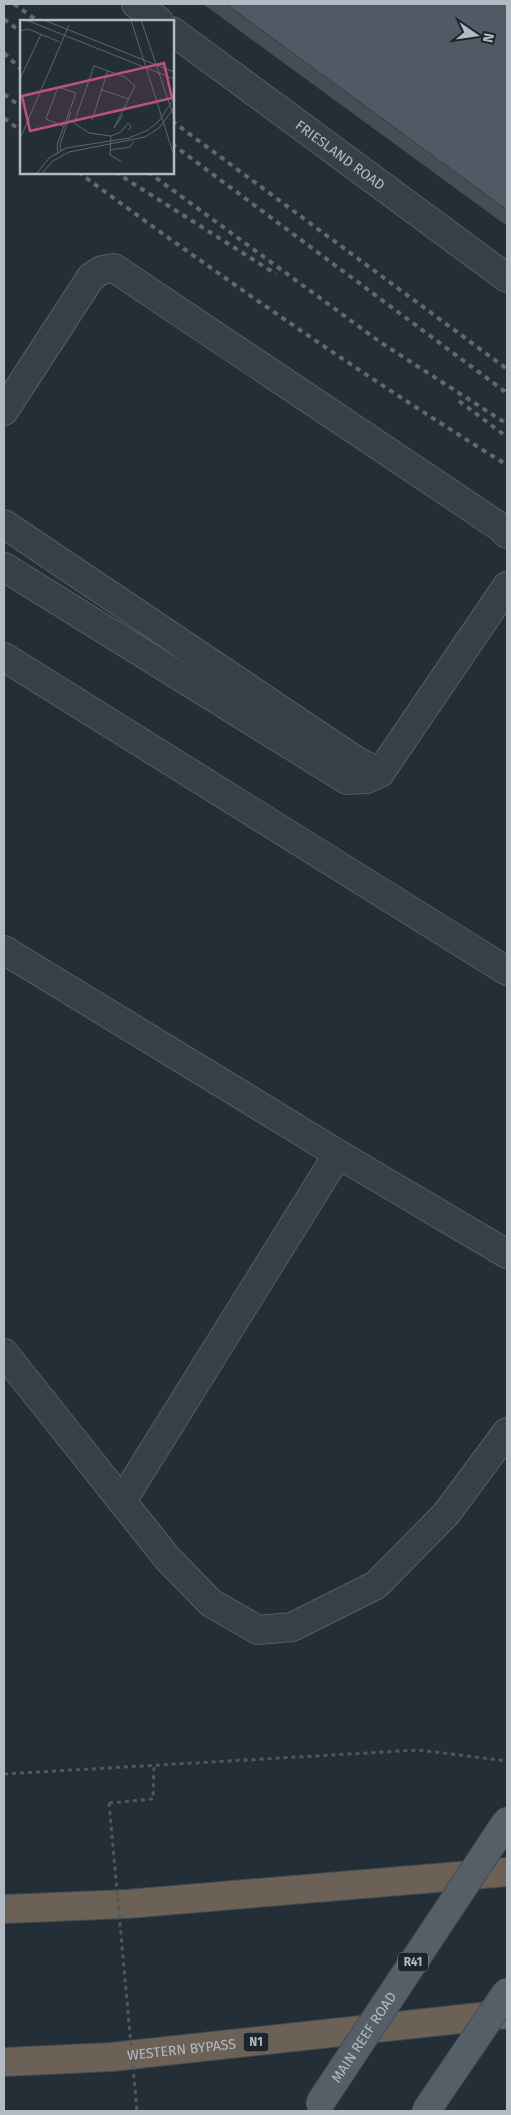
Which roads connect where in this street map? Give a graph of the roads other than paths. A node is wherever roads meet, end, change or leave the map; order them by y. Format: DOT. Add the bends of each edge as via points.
graph roads {
  1 [pos="136,4"];
  2 [pos="158,20"];
  3 [pos="174,32"];
  4 [pos="507,278"];
  5 [pos="4,411"];
  6 [pos="4,524"];
  7 [pos="507,534"];
  8 [pos="4,567"];
  9 [pos="507,586"];
  10 [pos="4,657"];
  11 [pos="380,774"];
  12 [pos="4,950"];
  13 [pos="507,971"];
  14 [pos="338,1154"];
  15 [pos="507,1254"];
  16 [pos="4,1353"];
  17 [pos="507,1432"];
  18 [pos="122,1501"];
  19 [pos="507,1821"];
  20 [pos="507,1872"];
  21 [pos="4,1910"];
  22 [pos="507,1992"];
  23 [pos="507,2014"];
  24 [pos="4,2062"];
  25 [pos="320,2103"];
  26 [pos="426,2111"];
  1 -- 2 [label="lane"];
  3 -- 4 [label="lane, FRIESLAND ROAD"];
  5 -- 7 [label="lane" via="91,277 102,270 114,268"];
  6 -- 11 [label="lane"];
  8 -- 11 [label="lane" via="347,780 367,779"];
  9 -- 11 [label="lane"];
  10 -- 13 [label="lane"];
  12 -- 14 [label="lane"];
  14 -- 15 [label="lane"];
  14 -- 18 [label="lane"];
  16 -- 18 [label="lane"];
  17 -- 18 [label="lane" via="446,1514 376,1585 292,1627 258,1630 211,1603 168,1560"];
  19 -- 25 [label="main road, MAIN REEF ROAD / R41, bridge"];
  20 -- 21 [label="highway" via="127,1904"];
  22 -- 26 [label="main road, bridge"];
  23 -- 24 [label="highway, WESTERN BYPASS / N1" via="111,2057"];
}
